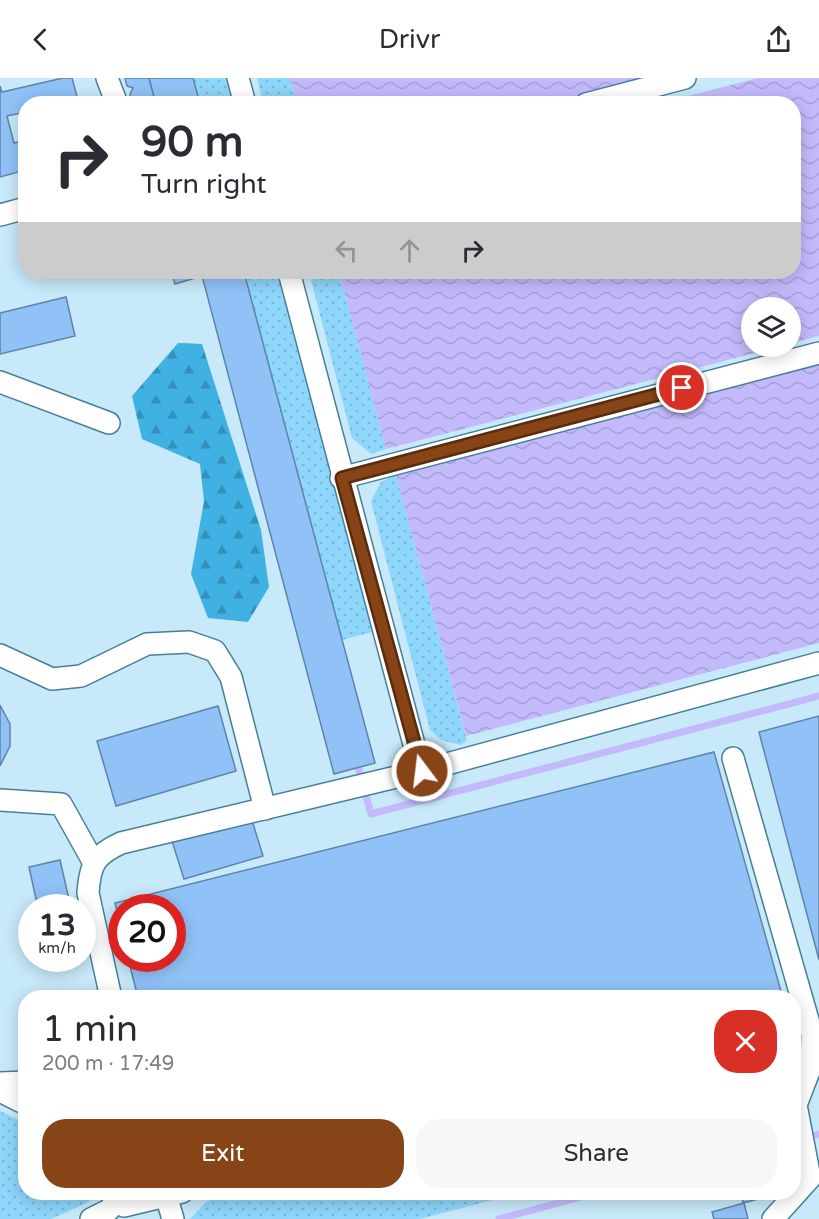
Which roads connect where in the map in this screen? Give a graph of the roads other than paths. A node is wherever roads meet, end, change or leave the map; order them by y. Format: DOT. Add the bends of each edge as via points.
graph roads {
  1 [pos="107,78"];
  2 [pos="238,78"];
  3 [pos="685,78"];
  4 [pos="114,96"];
  5 [pos="243,96"];
  6 [pos="616,96"];
  7 [pos="18,210"];
  8 [pos="0,215"];
  9 [pos="291,279"];
  10 [pos="819,353"];
  11 [pos="0,382"];
  12 [pos="109,423"];
  13 [pos="342,478"];
  14 [pos="0,655"];
  15 [pos="819,663"];
  16 [pos="733,758"];
  17 [pos="422,771"];
  18 [pos="0,800"];
  19 [pos="265,809"];
  20 [pos="94,863"];
  21 [pos="109,990"];
  22 [pos="796,990"];
  23 [pos="801,1009"];
  24 [pos="808,1035"];
  25 [pos="18,1082"];
  26 [pos="0,1083"];
  27 [pos="0,1091"];
  28 [pos="801,1093"];
  29 [pos="18,1100"];
  30 [pos="801,1131"];
  31 [pos="801,1188"];
  32 [pos="141,1200"];
  33 [pos="171,1200"];
  34 [pos="790,1200"];
  35 [pos="121,1204"];
  36 [pos="91,1219"];
  37 [pos="172,1219"];
  38 [pos="773,1219"];
  1 -- 4 [label="lane"];
  2 -- 5 [label="lane"];
  3 -- 6 [label="lane"];
  7 -- 8 [label="lane"];
  9 -- 13 [label="lane"];
  10 -- 13 [label="lane"];
  11 -- 12 [label="lane"];
  13 -- 17 [label="lane"];
  14 -- 19 [label="lane" via="52,679 81,676 147,644 189,642 215,651 231,677"];
  15 -- 17 [label="lane"];
  16 -- 22 [label="lane"];
  17 -- 19 [label="lane"];
  18 -- 20 [label="lane" via="61,804"];
  19 -- 20 [label="lane" via="121,843 104,851"];
  20 -- 21 [label="lane" via="88,893"];
  23 -- 24 [label="lane"];
  24 -- 28 [label="lane" via="812,1066"];
  25 -- 26 [label="lane"];
  27 -- 29 [label="lane"];
  30 -- 31 [label="lane" via="810,1178"];
  32 -- 35 [label="lane"];
  33 -- 37 [label="lane"];
  34 -- 38 [label="lane"];
  35 -- 36 [label="lane"];
}
